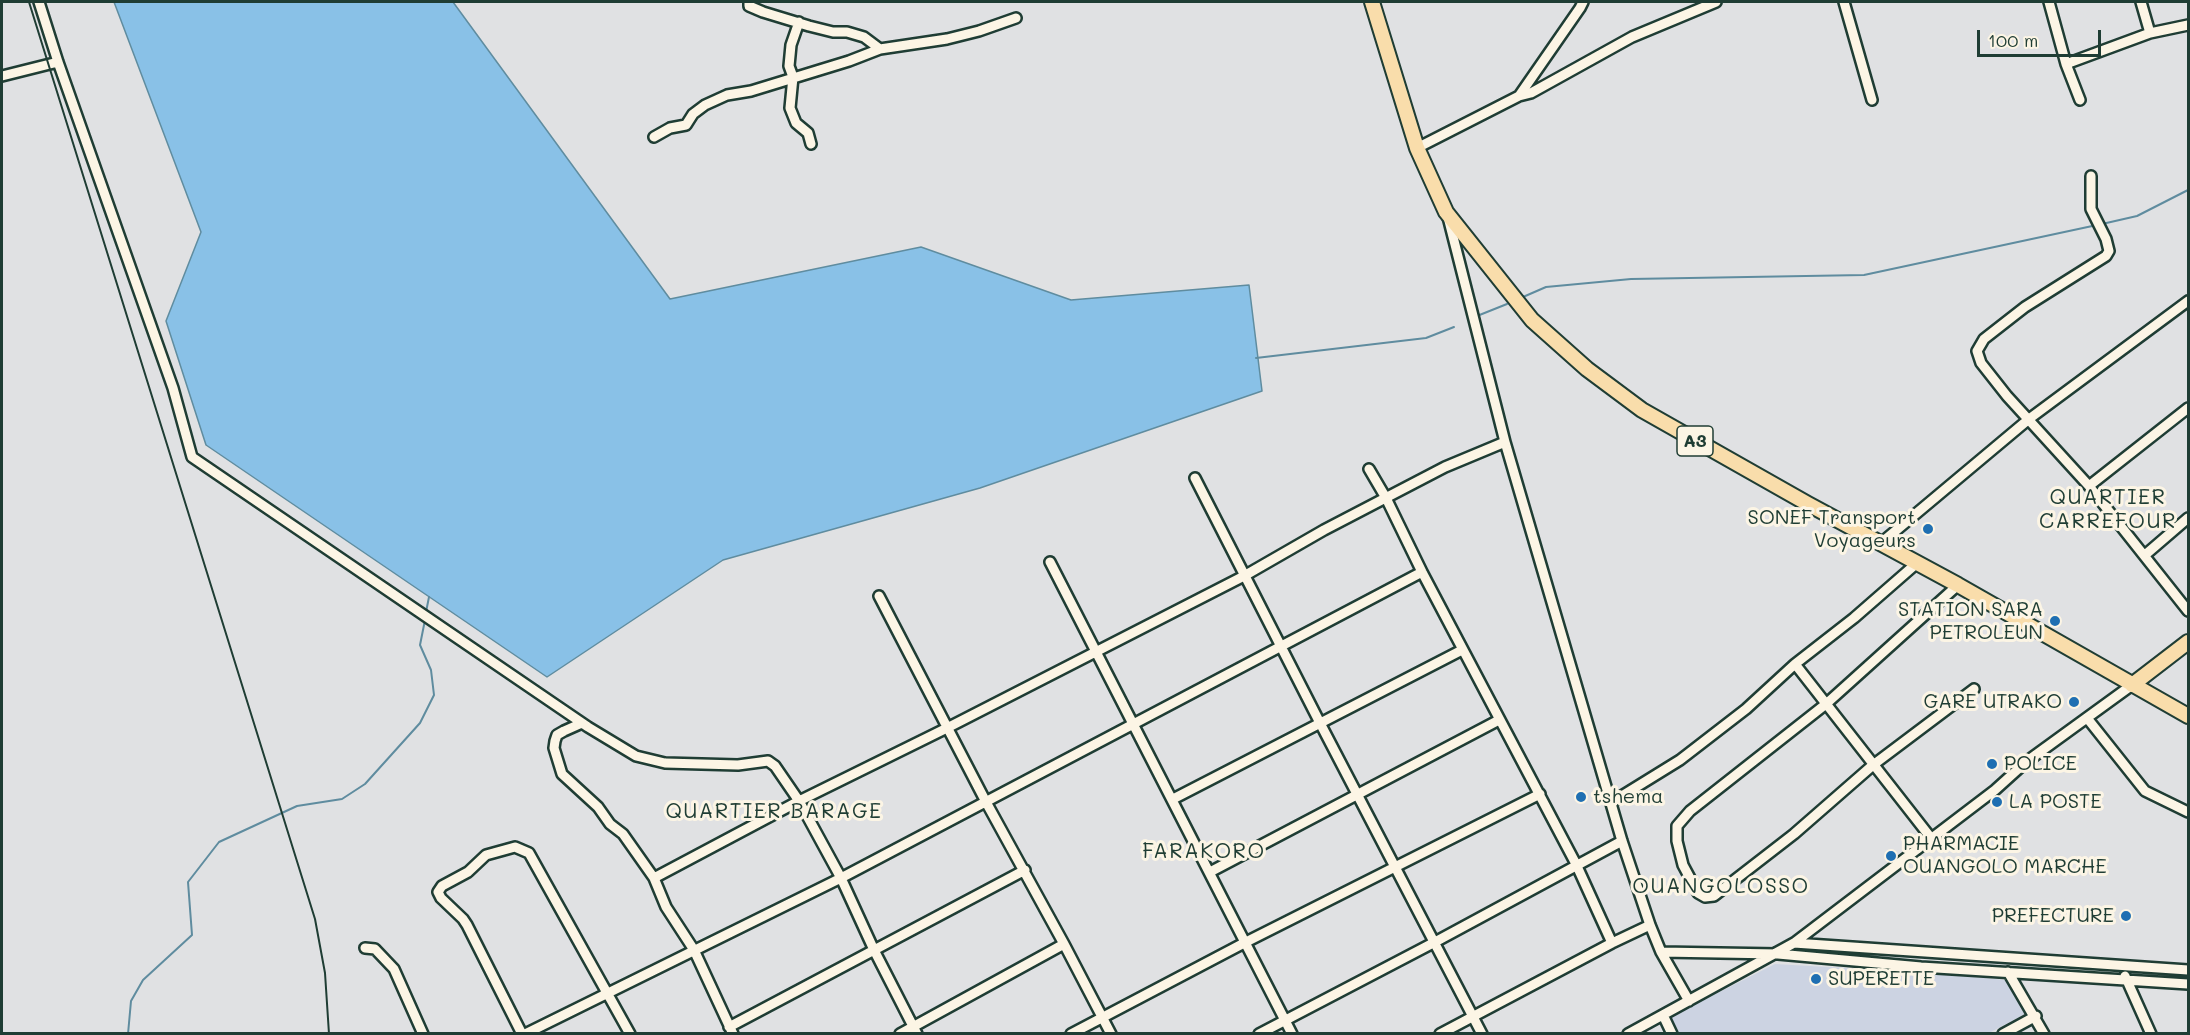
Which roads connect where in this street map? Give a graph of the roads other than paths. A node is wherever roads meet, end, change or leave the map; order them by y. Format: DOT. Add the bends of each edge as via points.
graph roads {
  1 [pos="39,2"];
  2 [pos="749,2"];
  3 [pos="1372,2"];
  4 [pos="1583,2"];
  5 [pos="1716,2"];
  6 [pos="1844,2"];
  7 [pos="2049,2"];
  8 [pos="2141,2"];
  9 [pos="1016,18"];
  10 [pos="799,22"];
  11 [pos="2188,25"];
  12 [pos="2150,33"];
  13 [pos="880,49"];
  14 [pos="58,62"];
  15 [pos="2066,64"];
  16 [pos="2,76"];
  17 [pos="793,77"];
  18 [pos="1519,96"];
  19 [pos="2080,99"];
  20 [pos="1872,100"];
  21 [pos="654,137"];
  22 [pos="811,144"];
  23 [pos="1417,148"];
  24 [pos="2091,176"];
  25 [pos="1446,212"];
  26 [pos="2188,301"];
  27 [pos="2188,408"];
  28 [pos="2029,419"];
  29 [pos="1505,442"];
  30 [pos="1369,469"];
  31 [pos="1195,478"];
  32 [pos="2089,486"];
  33 [pos="1386,498"];
  34 [pos="2188,518"];
  35 [pos="1881,543"];
  36 [pos="2145,555"];
  37 [pos="1050,562"];
  38 [pos="1917,562"];
  39 [pos="1422,572"];
  40 [pos="1244,576"];
  41 [pos="1959,585"];
  42 [pos="879,596"];
  43 [pos="2188,611"];
  44 [pos="2188,642"];
  45 [pos="1281,645"];
  46 [pos="1096,650"];
  47 [pos="1462,650"];
  48 [pos="1795,664"];
  49 [pos="2132,685"];
  50 [pos="1974,689"];
  51 [pos="1826,704"];
  52 [pos="2188,716"];
  53 [pos="2087,718"];
  54 [pos="1499,720"];
  55 [pos="582,723"];
  56 [pos="1133,723"];
  57 [pos="1320,723"];
  58 [pos="949,727"];
  59 [pos="1873,765"];
  60 [pos="1540,794"];
  61 [pos="1358,796"];
  62 [pos="1173,799"];
  63 [pos="799,801"];
  64 [pos="986,802"];
  65 [pos="1612,802"];
  66 [pos="2188,812"];
  67 [pos="1931,838"];
  68 [pos="1622,840"];
  69 [pos="1576,864"];
  70 [pos="1395,867"];
  71 [pos="1025,870"];
  72 [pos="1210,872"];
  73 [pos="654,878"];
  74 [pos="841,878"];
  75 [pos="1650,925"];
  76 [pos="1246,942"];
  77 [pos="1435,942"];
  78 [pos="1612,943"];
  79 [pos="1794,943"];
  80 [pos="1064,944"];
  81 [pos="365,948"];
  82 [pos="694,950"];
  83 [pos="874,950"];
  84 [pos="1661,952"];
  85 [pos="1778,954"];
  86 [pos="2121,966"];
  87 [pos="2188,970"];
  88 [pos="2008,972"];
  89 [pos="2127,981"];
  90 [pos="2188,984"];
  91 [pos="608,992"];
  92 [pos="1689,1001"];
  93 [pos="1663,1015"];
  94 [pos="1103,1016"];
  95 [pos="1473,1016"];
  96 [pos="2036,1016"];
  97 [pos="1285,1021"];
  98 [pos="731,1030"];
  99 [pos="915,1030"];
  100 [pos="423,1034"];
  101 [pos="523,1034"];
  102 [pos="630,1034"];
  103 [pos="900,1034"];
  104 [pos="1071,1034"];
  105 [pos="1111,1034"];
  106 [pos="1258,1034"];
  107 [pos="1292,1034"];
  108 [pos="1440,1034"];
  109 [pos="1482,1034"];
  110 [pos="1628,1034"];
  111 [pos="1672,1034"];
  112 [pos="2003,1034"];
  113 [pos="2044,1034"];
  114 [pos="2151,1034"];
  1 -- 14 [label="street"];
  2 -- 10 [label="street" via="749,6 763,12"];
  3 -- 23 [label="highway, A3"];
  4 -- 18 [label="street"];
  5 -- 18 [label="street" via="1632,37"];
  6 -- 20 [label="street"];
  7 -- 15 [label="street"];
  8 -- 12 [label="street"];
  9 -- 13 [label="street" via="947,39"];
  10 -- 13 [label="street" via="864,37"];
  10 -- 17 [label="street" via="791,45 789,66"];
  11 -- 12 [label="street"];
  12 -- 15 [label="street"];
  13 -- 17 [label="street"];
  14 -- 16 [label="street"];
  14 -- 55 [label="street" via="173,388 192,457"];
  15 -- 19 [label="street"];
  17 -- 21 [label="street" via="727,95 705,105 686,125"];
  17 -- 22 [label="street" via="790,108"];
  18 -- 23 [label="street"];
  23 -- 25 [label="highway, A3"];
  24 -- 28 [label="street" via="2091,209 2106,239 2106,256 2025,307 1984,339 1977,351 1981,363"];
  25 -- 29 [label="street"];
  25 -- 35 [label="highway, A3" via="1532,320 1587,369 1642,410"];
  26 -- 28 [label="street"];
  27 -- 32 [label="street"];
  28 -- 32 [label="street"];
  28 -- 35 [label="street"];
  29 -- 33 [label="street"];
  29 -- 65 [label="street"];
  30 -- 33 [label="street"];
  31 -- 40 [label="street"];
  32 -- 36 [label="street"];
  33 -- 39 [label="street"];
  33 -- 40 [label="street"];
  34 -- 36 [label="street"];
  35 -- 38 [label="highway, A3"];
  36 -- 43 [label="street"];
  37 -- 46 [label="street"];
  38 -- 41 [label="highway, A3"];
  38 -- 48 [label="street"];
  39 -- 45 [label="street"];
  39 -- 47 [label="street"];
  40 -- 45 [label="street"];
  40 -- 46 [label="street"];
  41 -- 49 [label="highway, A3"];
  41 -- 51 [label="street"];
  42 -- 58 [label="street"];
  44 -- 49 [label="highway"];
  45 -- 56 [label="street"];
  45 -- 57 [label="street"];
  46 -- 56 [label="street"];
  46 -- 58 [label="street"];
  47 -- 54 [label="street"];
  47 -- 57 [label="street"];
  48 -- 51 [label="street"];
  48 -- 65 [label="street" via="1746,709 1680,760"];
  49 -- 52 [label="highway, A3"];
  49 -- 53 [label="street"];
  50 -- 59 [label="street"];
  51 -- 59 [label="street"];
  51 -- 59 [label="street" via="1690,811 1677,826 1683,865 1698,893 1714,896 1794,834"];
  53 -- 66 [label="street" via="2145,791"];
  53 -- 67 [label="street"];
  54 -- 60 [label="street"];
  54 -- 61 [label="street"];
  55 -- 63 [label="street" via="636,756 665,763 738,765 768,760"];
  55 -- 73 [label="street" via="557,735 554,748 562,774 622,834"];
  56 -- 62 [label="street"];
  56 -- 64 [label="street"];
  57 -- 61 [label="street"];
  57 -- 62 [label="street"];
  58 -- 63 [label="street"];
  58 -- 64 [label="street"];
  59 -- 67 [label="street"];
  60 -- 69 [label="street"];
  60 -- 70 [label="street"];
  61 -- 70 [label="street"];
  61 -- 72 [label="street"];
  62 -- 72 [label="street"];
  63 -- 73 [label="street"];
  63 -- 74 [label="street"];
  64 -- 71 [label="street"];
  64 -- 74 [label="street"];
  65 -- 68 [label="street"];
  67 -- 79 [label="street"];
  68 -- 69 [label="street"];
  68 -- 75 [label="street"];
  69 -- 77 [label="street"];
  69 -- 78 [label="street"];
  70 -- 76 [label="street"];
  70 -- 77 [label="street"];
  71 -- 80 [label="street"];
  71 -- 83 [label="street"];
  72 -- 76 [label="street"];
  73 -- 82 [label="street" via="669,912"];
  74 -- 82 [label="street"];
  74 -- 83 [label="street"];
  75 -- 78 [label="street"];
  75 -- 84 [label="street"];
  76 -- 94 [label="street"];
  76 -- 97 [label="street"];
  77 -- 95 [label="street"];
  77 -- 97 [label="street"];
  78 -- 95 [label="street"];
  79 -- 85 [label="street"];
  79 -- 86 [label="street"];
  80 -- 94 [label="street"];
  80 -- 99 [label="street"];
  81 -- 100 [label="street" via="375,949 394,969"];
  82 -- 91 [label="street"];
  82 -- 98 [label="street"];
  83 -- 98 [label="street"];
  83 -- 99 [label="street"];
  84 -- 85 [label="street"];
  84 -- 92 [label="street"];
  85 -- 88 [label="street"];
  85 -- 92 [label="street"];
  86 -- 87 [label="street"];
  86 -- 89 [label="street"];
  88 -- 89 [label="street"];
  88 -- 96 [label="street"];
  89 -- 90 [label="street"];
  89 -- 114 [label="street"];
  91 -- 101 [label="street"];
  91 -- 101 [label="street" via="529,853 515,847 486,855 438,892 464,919"];
  91 -- 102 [label="street"];
  92 -- 93 [label="street"];
  93 -- 110 [label="street"];
  93 -- 111 [label="street"];
  94 -- 104 [label="street"];
  94 -- 105 [label="street"];
  95 -- 108 [label="street"];
  95 -- 109 [label="street"];
  96 -- 112 [label="street"];
  96 -- 113 [label="street"];
  97 -- 106 [label="street"];
  97 -- 107 [label="street"];
  99 -- 103 [label="street"];
}
